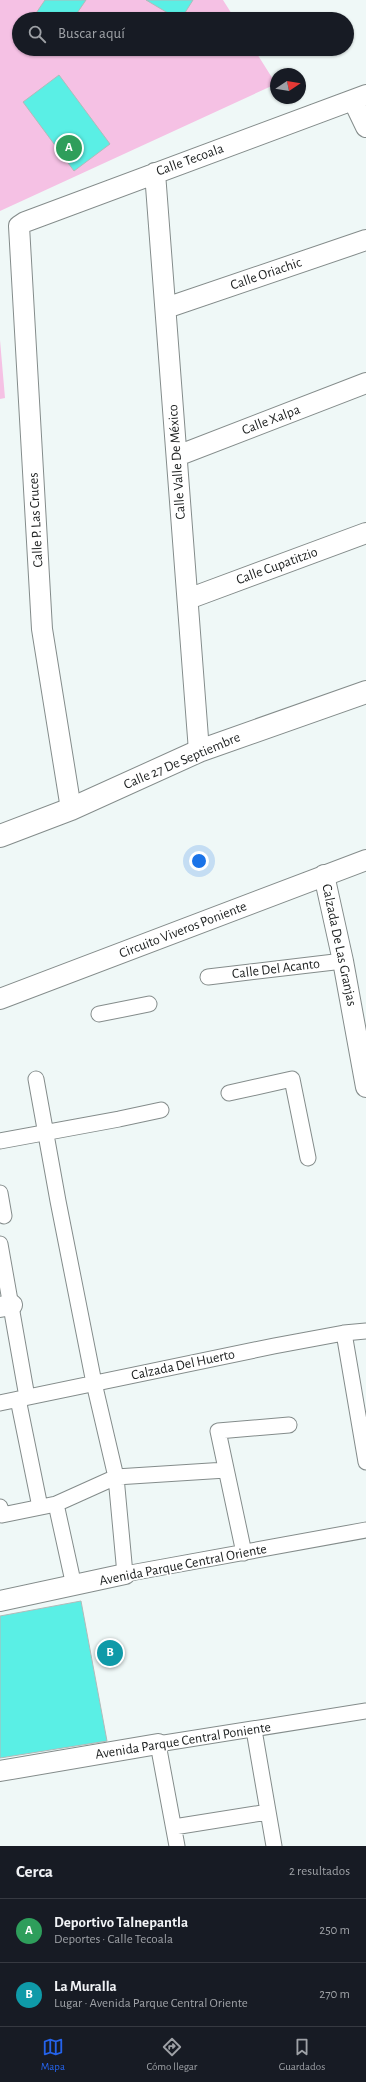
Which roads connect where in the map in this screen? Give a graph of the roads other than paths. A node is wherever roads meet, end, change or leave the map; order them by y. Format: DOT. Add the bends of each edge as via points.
graph roads {
  1 [pos="360,97"];
  2 [pos="366,126"];
  3 [pos="155,173"];
  4 [pos="18,230"];
  5 [pos="366,240"];
  6 [pos="166,308"];
  7 [pos="366,383"];
  8 [pos="177,456"];
  9 [pos="366,533"];
  10 [pos="188,599"];
  11 [pos="366,692"];
  12 [pos="199,751"];
  13 [pos="70,809"];
  14 [pos="0,836"];
  15 [pos="366,860"];
  16 [pos="324,875"];
  17 [pos="343,961"];
  18 [pos="208,977"];
  19 [pos="0,999"];
  20 [pos="149,1004"];
  21 [pos="99,1014"];
  22 [pos="36,1079"];
  23 [pos="366,1087"];
  24 [pos="229,1092"];
  25 [pos="161,1110"];
  26 [pos="45,1131"];
  27 [pos="0,1141"];
  28 [pos="308,1158"];
  29 [pos="0,1193"];
  30 [pos="4,1216"];
  31 [pos="0,1244"];
  32 [pos="6,1306"];
  33 [pos="366,1331"];
  34 [pos="344,1333"];
  35 [pos="94,1383"];
  36 [pos="23,1398"];
  37 [pos="0,1403"];
  38 [pos="289,1425"];
  39 [pos="366,1462"];
  40 [pos="226,1470"];
  41 [pos="116,1477"];
  42 [pos="56,1504"];
  43 [pos="0,1507"];
  44 [pos="40,1507"];
  45 [pos="366,1530"];
  46 [pos="244,1553"];
  47 [pos="126,1574"];
  48 [pos="74,1586"];
  49 [pos="0,1601"];
  50 [pos="366,1711"];
  51 [pos="254,1730"];
  52 [pos="158,1744"];
  53 [pos="0,1771"];
  54 [pos="268,1812"];
  55 [pos="174,1827"];
  56 [pos="177,1846"];
  57 [pos="274,1846"];
  1 -- 2 [label="street"];
  1 -- 3 [label="street, Calle Tecoala"];
  3 -- 4 [label="street, Calle Tecoala" via="25,222"];
  3 -- 6 [label="street, Calle Valle De México"];
  4 -- 13 [label="street, Calle P. Las Cruces" via="42,629"];
  5 -- 6 [label="street, Calle Oriachic"];
  6 -- 8 [label="street, Calle Valle De México"];
  7 -- 8 [label="street, Calle Xalpa"];
  8 -- 10 [label="street, Calle Valle De México"];
  9 -- 10 [label="street, Calle Cupatitzio"];
  10 -- 12 [label="street, Calle Valle De México"];
  11 -- 12 [label="street, Calle 27 De Septiembre"];
  12 -- 13 [label="street, Calle 27 De Septiembre"];
  13 -- 14 [label="street, Calle 27 De Septiembre"];
  15 -- 16 [label="street, Circuito Viveros Poniente"];
  16 -- 17 [label="street, Calzada De Las Granjas"];
  16 -- 19 [label="street, Circuito Viveros Poniente"];
  17 -- 18 [label="street, Calle Del Acanto"];
  17 -- 23 [label="street, Calzada De Las Granjas"];
  20 -- 21 [label="street"];
  22 -- 26 [label="street"];
  24 -- 28 [label="street" via="292,1079"];
  25 -- 26 [label="street"];
  26 -- 27 [label="street"];
  26 -- 35 [label="street"];
  29 -- 30 [label="street"];
  31 -- 32 [label="street"];
  32 -- 36 [label="street"];
  33 -- 34 [label="street, Calzada Del Huerto"];
  34 -- 35 [label="street, Calzada Del Huerto"];
  34 -- 39 [label="street"];
  35 -- 36 [label="street, Calzada Del Huerto"];
  35 -- 41 [label="street"];
  36 -- 37 [label="street, Calzada Del Huerto"];
  36 -- 44 [label="street"];
  38 -- 40 [label="street" via="218,1431"];
  40 -- 41 [label="street"];
  40 -- 46 [label="street"];
  41 -- 42 [label="street"];
  41 -- 47 [label="street"];
  42 -- 44 [label="street"];
  42 -- 48 [label="street"];
  43 -- 44 [label="street" via="2,1515"];
  45 -- 46 [label="street, Avenida Parque Central Oriente"];
  46 -- 47 [label="street, Avenida Parque Central Oriente"];
  47 -- 48 [label="street, Avenida Parque Central Oriente"];
  48 -- 49 [label="street, Avenida Parque Central Oriente"];
  50 -- 51 [label="street, Avenida Parque Central Poniente"];
  51 -- 52 [label="street, Avenida Parque Central Poniente"];
  51 -- 54 [label="street"];
  52 -- 53 [label="street, Avenida Parque Central Poniente"];
  52 -- 55 [label="street"];
  54 -- 55 [label="street"];
  54 -- 57 [label="street"];
  55 -- 56 [label="street"];
}
